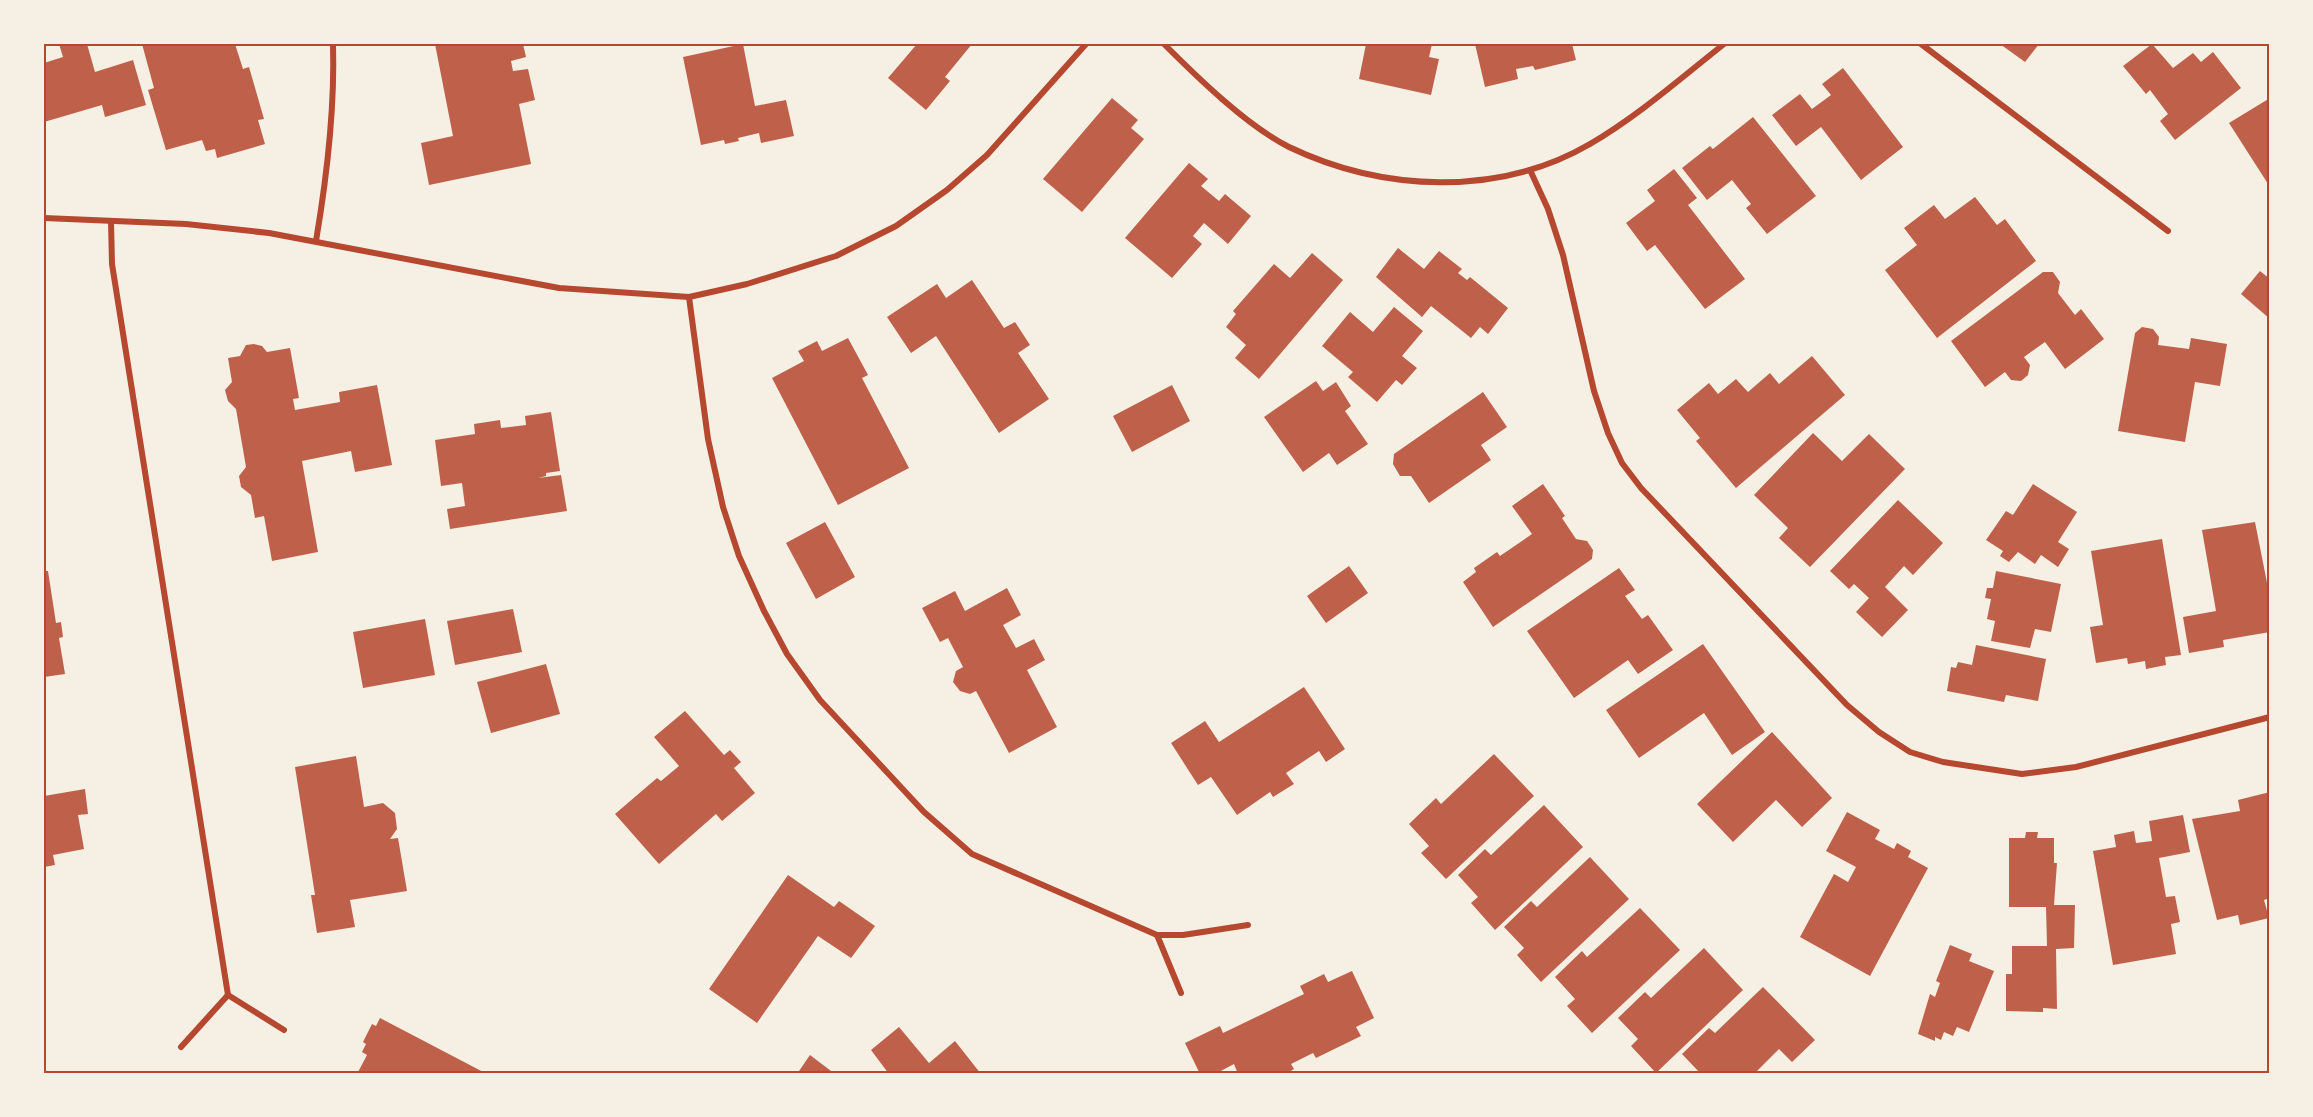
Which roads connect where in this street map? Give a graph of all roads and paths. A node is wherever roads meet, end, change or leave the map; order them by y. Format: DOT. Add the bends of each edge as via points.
graph roads {
  1 [pos="333,44"];
  2 [pos="1086,44"];
  3 [pos="1164,44"];
  4 [pos="1724,44"];
  5 [pos="1921,44"];
  6 [pos="1530,170"];
  7 [pos="44,218"];
  8 [pos="111,221"];
  9 [pos="2168,231"];
  10 [pos="316,241"];
  11 [pos="689,297"];
  12 [pos="2270,717"];
  13 [pos="1248,925"];
  14 [pos="1157,935"];
  15 [pos="1181,993"];
  16 [pos="228,995"];
  17 [pos="284,1030"];
  18 [pos="181,1047"];
  1 -- 10 [label="street" via="327,176"];
  2 -- 11 [label="street" via="987,154 947,190 896,226 836,256 747,284"];
  3 -- 6 [label="street" via="1244,116 1288,147 1348,168 1426,183 1480,182"];
  4 -- 6 [label="street" via="1589,145"];
  5 -- 9 [label="street"];
  6 -- 12 [label="street" via="1563,255 1594,391 1622,462 1641,488 1847,705 1879,732 1910,752 1943,762 2022,774 2076,767"];
  7 -- 8 [label="street"];
  8 -- 10 [label="street" via="186,224"];
  8 -- 16 [label="street" via="112,264"];
  10 -- 11 [label="street" via="559,288"];
  11 -- 14 [label="street" via="708,439 723,507 739,556 764,611 787,654 820,700 924,812 972,854"];
  13 -- 14 [label="street"];
  14 -- 15 [label="street"];
  16 -- 17 [label="street"];
  16 -- 18 [label="street"];
}
